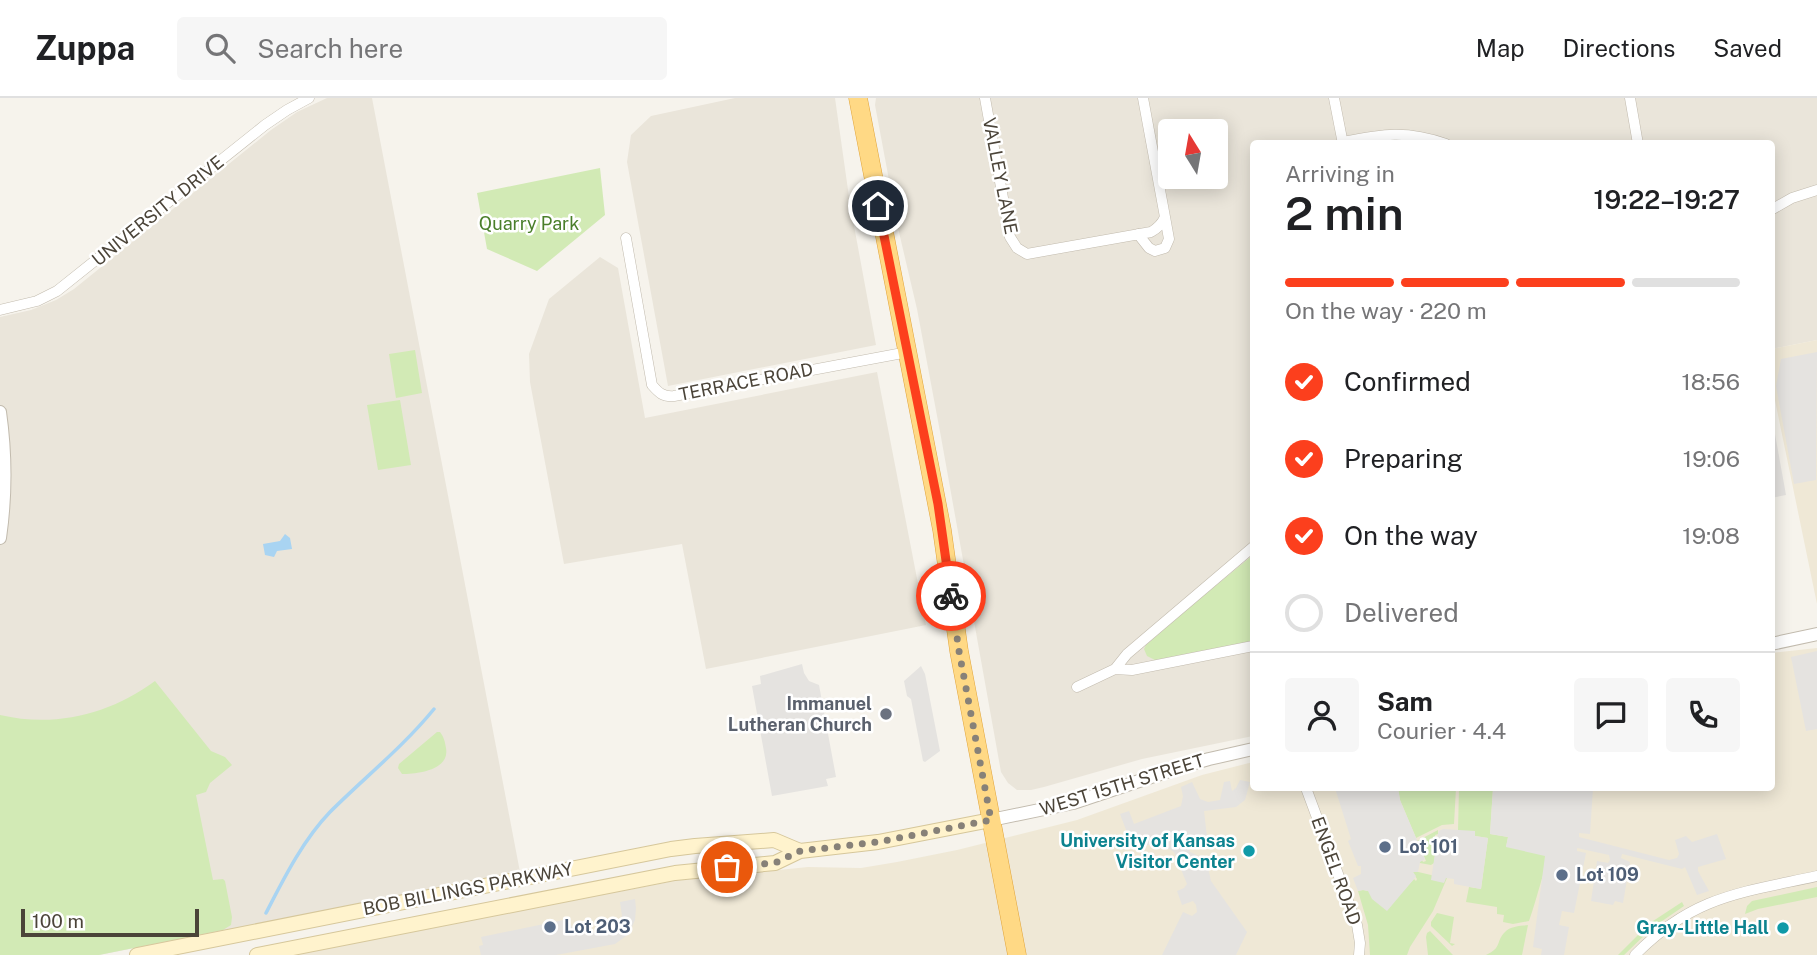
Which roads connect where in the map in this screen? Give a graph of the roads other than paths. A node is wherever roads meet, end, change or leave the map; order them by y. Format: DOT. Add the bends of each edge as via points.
graph roads {
  1 [pos="309,98"];
  2 [pos="858,98"];
  3 [pos="985,98"];
  4 [pos="1143,98"];
  5 [pos="1334,98"];
  6 [pos="1630,98"];
  7 [pos="1342,140"];
  8 [pos="1359,140"];
  9 [pos="1435,140"];
  10 [pos="1637,140"];
  11 [pos="1817,190"];
  12 [pos="1775,208"];
  13 [pos="1165,217"];
  14 [pos="1138,234"];
  15 [pos="626,238"];
  16 [pos="0,310"];
  17 [pos="908,352"];
  18 [pos="0,412"];
  19 [pos="0,538"];
  20 [pos="1250,550"];
  21 [pos="1817,634"];
  22 [pos="1775,642"];
  23 [pos="1136,646"];
  24 [pos="1250,647"];
  25 [pos="1153,665"];
  26 [pos="1115,669"];
  27 [pos="1077,687"];
  28 [pos="1250,750"];
  29 [pos="1307,791"];
  30 [pos="991,820"];
  31 [pos="800,851"];
  32 [pos="1817,876"];
  33 [pos="137,955"];
  34 [pos="257,955"];
  35 [pos="1017,955"];
  36 [pos="1359,955"];
  37 [pos="1635,955"];
  1 -- 16 [label="street, UNIVERSITY DRIVE" via="265,125 57,291"];
  2 -- 17 [label="highway"];
  3 -- 14 [label="street, VALLEY LANE" via="1010,237 1017,248 1027,254"];
  4 -- 13 [label="street"];
  5 -- 7 [label="street"];
  6 -- 10 [label="street"];
  8 -- 9 [label="street" via="1410,134"];
  11 -- 12 [label="street"];
  13 -- 14 [label="street" via="1151,232"];
  13 -- 14 [label="street" via="1169,239 1165,248 1149,248"];
  15 -- 17 [label="street, TERRACE ROAD" via="653,385 661,394 674,396"];
  17 -- 30 [label="highway"];
  18 -- 19 [label="street" via="5,458"];
  20 -- 23 [label="street"];
  21 -- 22 [label="street"];
  23 -- 25 [label="street" via="1140,657"];
  23 -- 26 [label="street"];
  24 -- 25 [label="street"];
  25 -- 26 [label="street"];
  26 -- 27 [label="street"];
  28 -- 30 [label="street, WEST 15TH STREET" via="1073,803"];
  29 -- 36 [label="street, ENGEL ROAD" via="1357,925"];
  30 -- 31 [label="main road, BOB BILLINGS PARKWAY" via="878,842"];
  30 -- 35 [label="highway"];
  31 -- 33 [label="main road, BOB BILLINGS PARKWAY" via="774,841 671,849"];
  31 -- 34 [label="main road, BOB BILLINGS PARKWAY" via="775,863 675,873"];
  32 -- 37 [label="street" via="1707,903 1667,925"];
}
